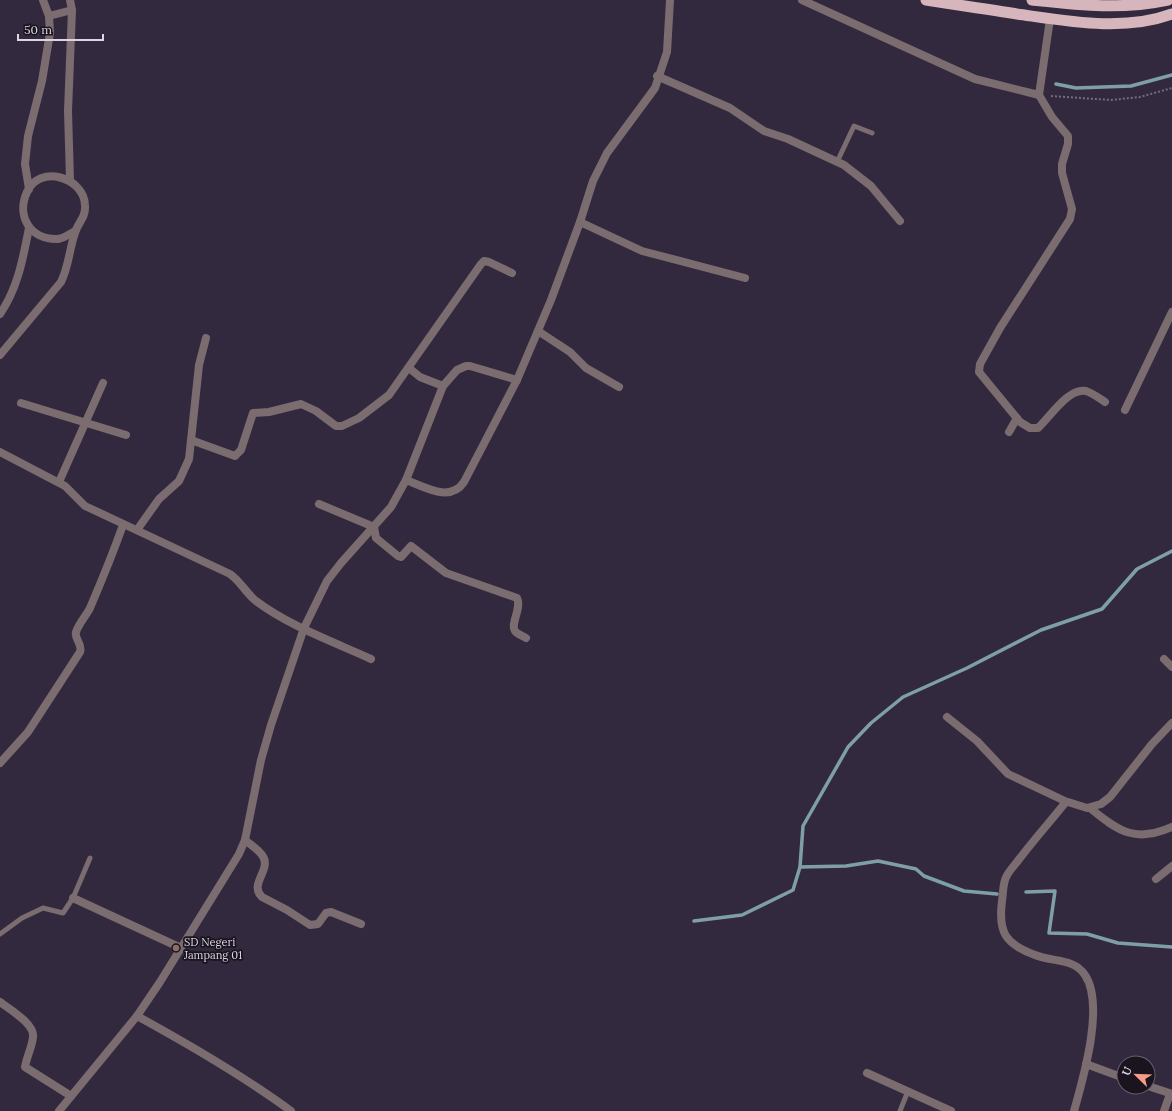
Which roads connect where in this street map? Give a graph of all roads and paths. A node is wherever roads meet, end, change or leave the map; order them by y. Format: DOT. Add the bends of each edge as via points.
graph roads {
  1 [pos="43,0"];
  2 [pos="70,0"];
  3 [pos="670,0"];
  4 [pos="802,0"];
  5 [pos="926,0"];
  6 [pos="1032,0"];
  7 [pos="1168,0"];
  8 [pos="72,10"];
  9 [pos="1172,14"];
  10 [pos="49,16"];
  11 [pos="1050,19"];
  12 [pos="657,76"];
  13 [pos="1172,88"];
  14 [pos="1040,95"];
  15 [pos="872,133"];
  16 [pos="837,162"];
  17 [pos="70,180"];
  18 [pos="28,189"];
  19 [pos="900,221"];
  20 [pos="580,222"];
  21 [pos="29,228"];
  22 [pos="75,231"];
  23 [pos="512,273"];
  24 [pos="745,278"];
  25 [pos="1172,312"];
  26 [pos="0,314"];
  27 [pos="538,331"];
  28 [pos="206,338"];
  29 [pos="0,355"];
  30 [pos="409,368"];
  31 [pos="517,380"];
  32 [pos="103,383"];
  33 [pos="443,386"];
  34 [pos="619,387"];
  35 [pos="1105,402"];
  36 [pos="21,403"];
  37 [pos="1126,410"];
  38 [pos="1017,418"];
  39 [pos="85,424"];
  40 [pos="1009,432"];
  41 [pos="126,435"];
  42 [pos="191,440"];
  43 [pos="0,452"];
  44 [pos="406,480"];
  45 [pos="59,482"];
  46 [pos="319,504"];
  47 [pos="123,525"];
  48 [pos="374,527"];
  49 [pos="137,530"];
  50 [pos="304,628"];
  51 [pos="526,638"];
  52 [pos="371,659"];
  53 [pos="1164,659"];
  54 [pos="1172,667"];
  55 [pos="947,717"];
  56 [pos="1172,723"];
  57 [pos="0,763"];
  58 [pos="1066,802"];
  59 [pos="1090,808"];
  60 [pos="1171,830"];
  61 [pos="245,840"];
  62 [pos="90,858"];
  63 [pos="1172,866"];
  64 [pos="1156,879"];
  65 [pos="74,898"];
  66 [pos="361,924"];
  67 [pos="0,934"];
  68 [pos="181,948"];
  69 [pos="0,1002"];
  70 [pos="137,1016"];
  71 [pos="1086,1064"];
  72 [pos="867,1073"];
  73 [pos="1116,1075"];
  74 [pos="1156,1089"];
  75 [pos="908,1091"];
  76 [pos="1171,1094"];
  77 [pos="72,1096"];
  78 [pos="59,1111"];
  79 [pos="291,1111"];
  80 [pos="900,1111"];
  81 [pos="951,1111"];
  82 [pos="1074,1111"];
  83 [pos="1164,1111"];
  1 -- 10 [label="street"];
  2 -- 8 [label="street"];
  3 -- 12 [label="street" via="667,52"];
  4 -- 14 [label="street" via="975,79"];
  5 -- 11 [label="highway"];
  6 -- 7 [label="highway" via="1107,7 1142,6"];
  8 -- 10 [label="street"];
  8 -- 17 [label="street" via="68,111"];
  9 -- 11 [label="highway" via="1144,21 1104,24"];
  10 -- 18 [label="street" via="47,57 28,136 25,164"];
  11 -- 14 [label="street"];
  12 -- 16 [label="street" via="730,108 764,131 788,138"];
  12 -- 20 [label="street" via="655,88 607,153 593,181"];
  13 -- 14 [label="path" via="1140,97 1111,100"];
  14 -- 38 [label="street" via="1052,117 1068,136 1062,173 1072,214 1051,251 1000,328 979,368 982,376"];
  15 -- 16 [label="lane" via="854,126"];
  16 -- 19 [label="street" via="871,186"];
  17 -- 18 [label="street" via="56,176 48,177 40,179"];
  17 -- 22 [label="street" via="81,190 86,204 84,219"];
  18 -- 21 [label="street" via="23,201 23,215"];
  20 -- 24 [label="street" via="642,251"];
  20 -- 27 [label="street"];
  21 -- 22 [label="street" via="43,237 60,239"];
  21 -- 26 [label="street" via="22,266 10,300"];
  22 -- 29 [label="street" via="67,271 61,282"];
  23 -- 30 [label="street" via="484,262"];
  25 -- 37 [label="street"];
  27 -- 31 [label="street"];
  27 -- 34 [label="street" via="570,352 586,368"];
  28 -- 42 [label="street" via="199,365"];
  30 -- 33 [label="street" via="420,377"];
  30 -- 42 [label="street" via="389,395 358,418 342,426 333,425 316,411 301,404 253,413 241,450 235,456"];
  31 -- 33 [label="street" via="466,366 457,370"];
  31 -- 44 [label="street" via="460,488 447,494"];
  32 -- 39 [label="street"];
  33 -- 44 [label="street"];
  35 -- 38 [label="street" via="1087,391 1079,390 1071,393 1038,428 1030,428"];
  36 -- 39 [label="street"];
  38 -- 40 [label="street"];
  39 -- 41 [label="street"];
  39 -- 45 [label="street"];
  42 -- 49 [label="street" via="189,460 179,481 159,499"];
  43 -- 45 [label="street"];
  44 -- 48 [label="street" via="391,507"];
  45 -- 47 [label="street" via="85,506"];
  46 -- 48 [label="street"];
  47 -- 49 [label="street"];
  47 -- 57 [label="street" via="100,586 76,631 80,652 28,732"];
  48 -- 50 [label="street" via="327,581"];
  48 -- 51 [label="street" via="376,538 398,556 401,557 411,546 446,574 517,598 518,611 513,628"];
  49 -- 50 [label="street" via="230,574 256,601"];
  50 -- 52 [label="street"];
  50 -- 61 [label="street" via="261,760"];
  53 -- 54 [label="street"];
  55 -- 58 [label="street" via="977,741 1008,774"];
  56 -- 59 [label="street" via="1110,797"];
  58 -- 59 [label="street"];
  58 -- 71 [label="street" via="1023,853 1005,880 1001,927 1005,936 1021,949 1037,956 1073,964 1085,974 1091,990 1093,1008"];
  59 -- 60 [label="street" via="1112,824 1133,834 1146,836"];
  61 -- 66 [label="street" via="263,856 264,871 257,887 262,897 310,925 318,924 331,912"];
  61 -- 68 [label="street" via="232,866"];
  62 -- 65 [label="lane"];
  63 -- 64 [label="street"];
  65 -- 67 [label="lane" via="63,913 43,908 22,918"];
  65 -- 68 [label="street"];
  68 -- 70 [label="street"];
  69 -- 77 [label="street" via="26,1022 32,1030 34,1036 25,1067"];
  70 -- 77 [label="street"];
  70 -- 79 [label="street" via="196,1048 254,1084"];
  71 -- 73 [label="street"];
  71 -- 82 [label="street"];
  72 -- 75 [label="street"];
  74 -- 76 [label="street"];
  75 -- 80 [label="lane"];
  75 -- 81 [label="street"];
  76 -- 83 [label="street"];
  77 -- 78 [label="street"];
}
